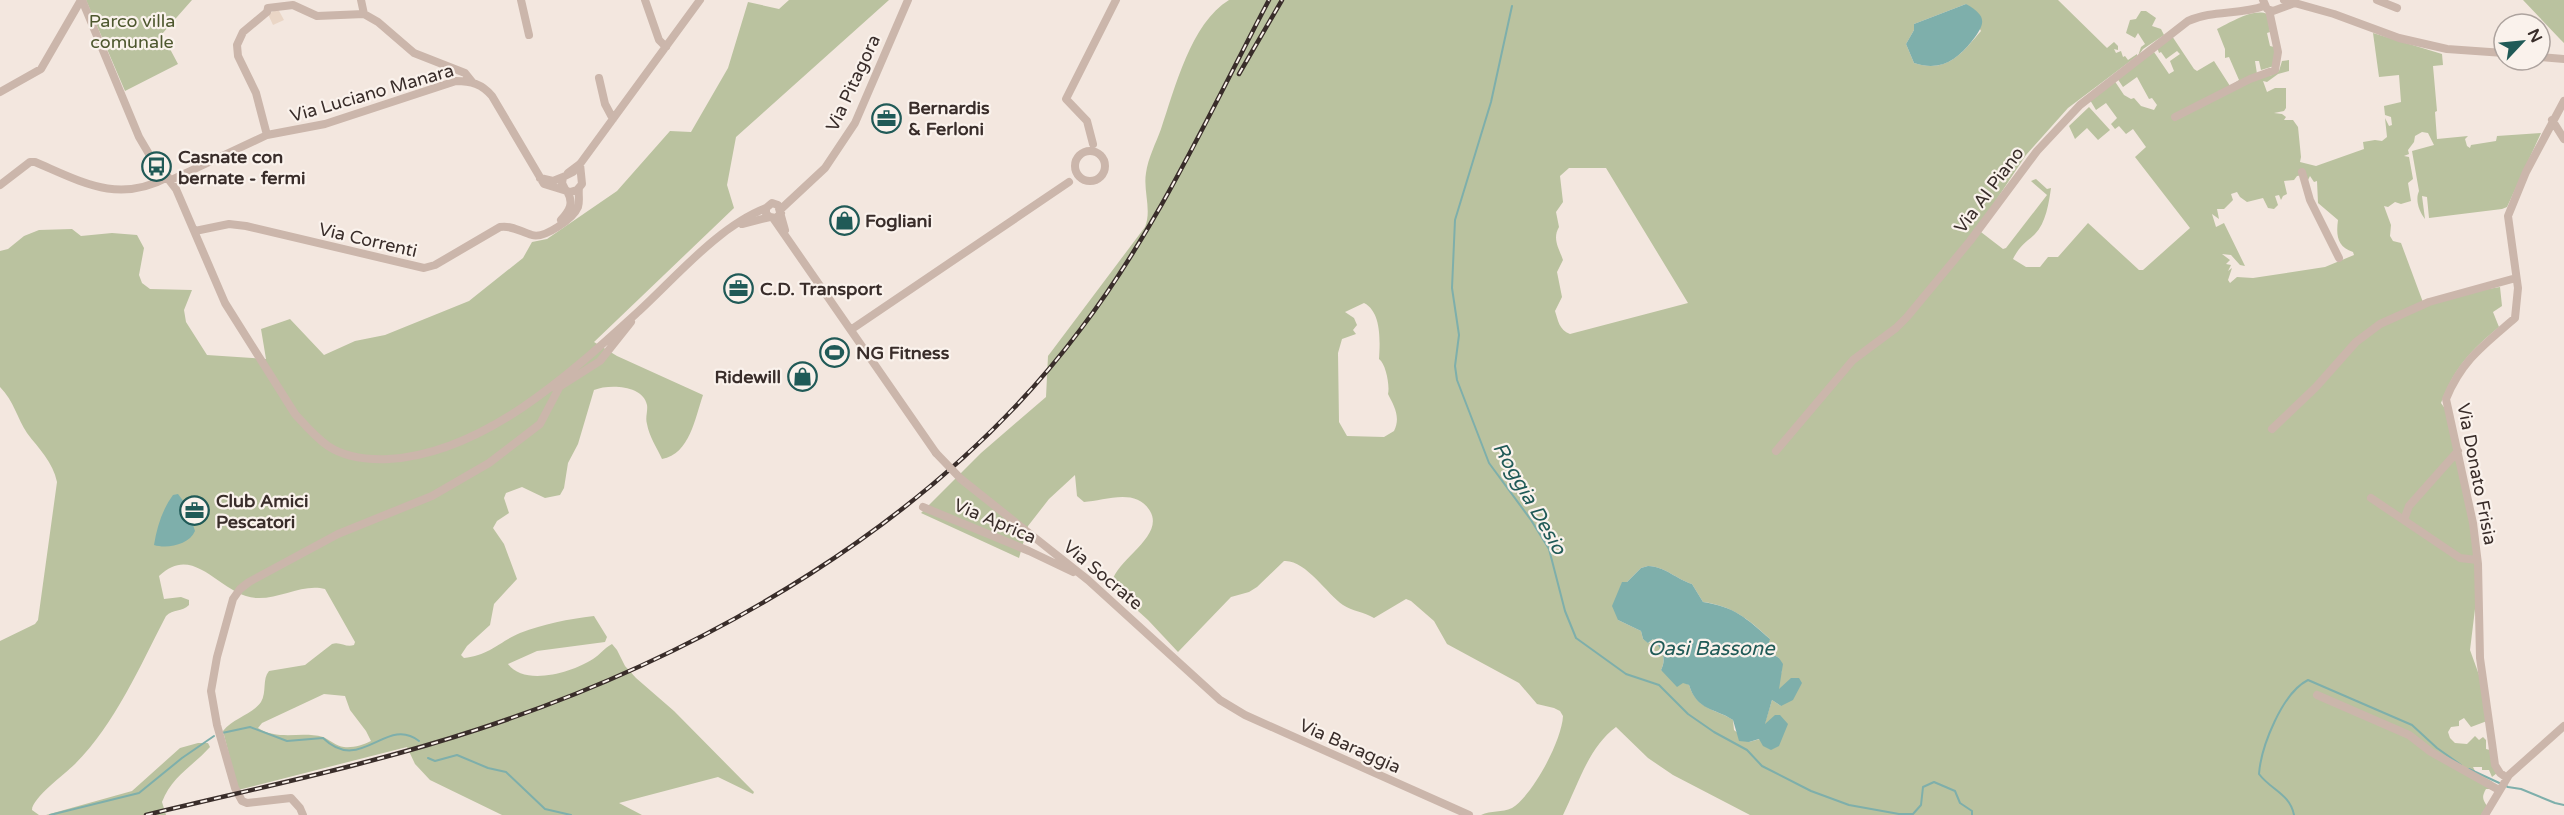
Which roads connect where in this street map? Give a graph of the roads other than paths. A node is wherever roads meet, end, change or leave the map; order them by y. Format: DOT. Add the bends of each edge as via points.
graph roads {
  1 [pos="82,0"];
  2 [pos="361,0"];
  3 [pos="521,0"];
  4 [pos="645,0"];
  5 [pos="700,0"];
  6 [pos="908,0"];
  7 [pos="1116,0"];
  8 [pos="2377,0"];
  9 [pos="2265,3"];
  10 [pos="2284,3"];
  11 [pos="267,4"];
  12 [pos="2397,8"];
  13 [pos="364,14"];
  14 [pos="529,35"];
  15 [pos="666,47"];
  16 [pos="2492,52"];
  17 [pos="599,78"];
  18 [pos="473,82"];
  19 [pos="0,92"];
  20 [pos="2564,101"];
  21 [pos="2175,117"];
  22 [pos="613,119"];
  23 [pos="2552,120"];
  24 [pos="267,135"];
  25 [pos="2564,139"];
  26 [pos="1093,144"];
  27 [pos="1083,152"];
  28 [pos="1099,154"];
  29 [pos="580,164"];
  30 [pos="1075,169"];
  31 [pos="2302,172"];
  32 [pos="566,175"];
  33 [pos="579,176"];
  34 [pos="169,178"];
  35 [pos="540,178"];
  36 [pos="1082,179"];
  37 [pos="1069,182"];
  38 [pos="0,185"];
  39 [pos="579,188"];
  40 [pos="566,190"];
  41 [pos="766,208"];
  42 [pos="779,209"];
  43 [pos="771,218"];
  44 [pos="557,226"];
  45 [pos="735,226"];
  46 [pos="195,231"];
  47 [pos="786,234"];
  48 [pos="2339,258"];
  49 [pos="2517,278"];
  50 [pos="637,313"];
  51 [pos="852,329"];
  52 [pos="596,348"];
  53 [pos="588,356"];
  54 [pos="605,356"];
  55 [pos="594,366"];
  56 [pos="559,388"];
  57 [pos="538,396"];
  58 [pos="2272,429"];
  59 [pos="1776,451"];
  60 [pos="2458,451"];
  61 [pos="2371,498"];
  62 [pos="923,507"];
  63 [pos="2404,520"];
  64 [pos="2477,560"];
  65 [pos="1088,580"];
  66 [pos="2317,695"];
  67 [pos="1220,700"];
  68 [pos="2564,726"];
  69 [pos="2503,785"];
  70 [pos="303,815"];
  71 [pos="1469,815"];
  72 [pos="2485,815"];
  1 -- 19 [label="street" via="41,69"];
  1 -- 34 [label="street" via="139,138"];
  2 -- 13 [label="street"];
  3 -- 14 [label="street"];
  4 -- 15 [label="street" via="656,34"];
  5 -- 15 [label="street"];
  6 -- 42 [label="street, Via Pitagora" via="855,123 825,168"];
  7 -- 26 [label="street" via="1066,99 1087,121"];
  8 -- 12 [label="street"];
  9 -- 10 [label="street, Via Al Piano" via="2276,11"];
  9 -- 21 [label="street" via="2278,52 2275,70"];
  9 -- 59 [label="street, Via Al Piano" via="2249,12 2204,15 2188,21 2080,105 2037,151 1907,317 1853,360"];
  10 -- 16 [label="street" via="2447,49"];
  11 -- 13 [label="street" via="292,5 316,16"];
  11 -- 24 [label="street" via="267,12 243,32 237,45"];
  13 -- 18 [label="street" via="414,53 465,73"];
  15 -- 22 [label="street"];
  17 -- 22 [label="street"];
  18 -- 24 [label="street, Via Luciano Manara" via="448,82 325,124"];
  18 -- 35 [label="street, Via Luciano Manara" via="492,96"];
  20 -- 23 [label="street, Via Donato Frisia"];
  22 -- 29 [label="street"];
  23 -- 25 [label="street"];
  23 -- 49 [label="street, Via Donato Frisia" via="2508,216"];
  24 -- 34 [label="street, Via Luciano Manara"];
  26 -- 27 [label="street"];
  26 -- 28 [label="street"];
  27 -- 28 [label="street"];
  27 -- 30 [label="street" via="1077,157"];
  28 -- 36 [label="street" via="1105,164 1103,172 1094,180"];
  29 -- 32 [label="street"];
  29 -- 33 [label="street"];
  30 -- 36 [label="street"];
  30 -- 37 [label="street"];
  31 -- 48 [label="street" via="2310,200"];
  32 -- 33 [label="street" via="574,172"];
  32 -- 35 [label="street" via="553,181"];
  32 -- 40 [label="street" via="562,183"];
  33 -- 39 [label="street"];
  34 -- 38 [label="street, Via Luciano Manara" via="112,190 86,184 35,162 25,164"];
  34 -- 46 [label="street"];
  35 -- 40 [label="street" via="547,186"];
  36 -- 37 [label="street"];
  37 -- 51 [label="street"];
  39 -- 40 [label="street"];
  39 -- 44 [label="street" via="576,210"];
  40 -- 44 [label="street" via="570,206"];
  41 -- 42 [label="street" via="772,203"];
  41 -- 43 [label="street"];
  41 -- 45 [label="street"];
  42 -- 43 [label="street"];
  42 -- 47 [label="street"];
  43 -- 45 [label="street"];
  43 -- 47 [label="street"];
  44 -- 46 [label="street, Via Correnti" via="539,236 500,226 435,266 424,268 246,226 229,224"];
  45 -- 50 [label="street"];
  46 -- 57 [label="street" via="225,303 306,426 327,446 351,456 407,458 468,439"];
  47 -- 51 [label="street"];
  49 -- 58 [label="street" via="2429,302 2380,324 2356,342"];
  49 -- 60 [label="street, Via Donato Frisia" via="2515,318 2467,361 2446,399"];
  50 -- 52 [label="street"];
  50 -- 54 [label="street"];
  51 -- 65 [label="street, Via Socrate, bridge" via="936,453 961,479"];
  52 -- 53 [label="street"];
  52 -- 54 [label="street" via="604,351"];
  53 -- 55 [label="street"];
  53 -- 57 [label="street"];
  54 -- 55 [label="street"];
  55 -- 56 [label="street"];
  56 -- 57 [label="street"];
  56 -- 70 [label="street" via="540,424 489,463 432,496 338,534 249,582 233,599 211,691 235,788 247,803 291,798"];
  60 -- 63 [label="street" via="2409,506"];
  60 -- 64 [label="street, Via Donato Frisia" via="2474,522"];
  61 -- 63 [label="street"];
  62 -- 65 [label="street, Via Aprica"];
  63 -- 64 [label="street" via="2460,558"];
  64 -- 69 [label="street, Via Donato Frisia" via="2480,658 2495,765"];
  65 -- 67 [label="street, Via Socrate"];
  66 -- 69 [label="street" via="2409,735 2431,752"];
  67 -- 71 [label="street, Via Baraggia" via="1245,715"];
  68 -- 69 [label="street"];
  69 -- 72 [label="street"];
}
